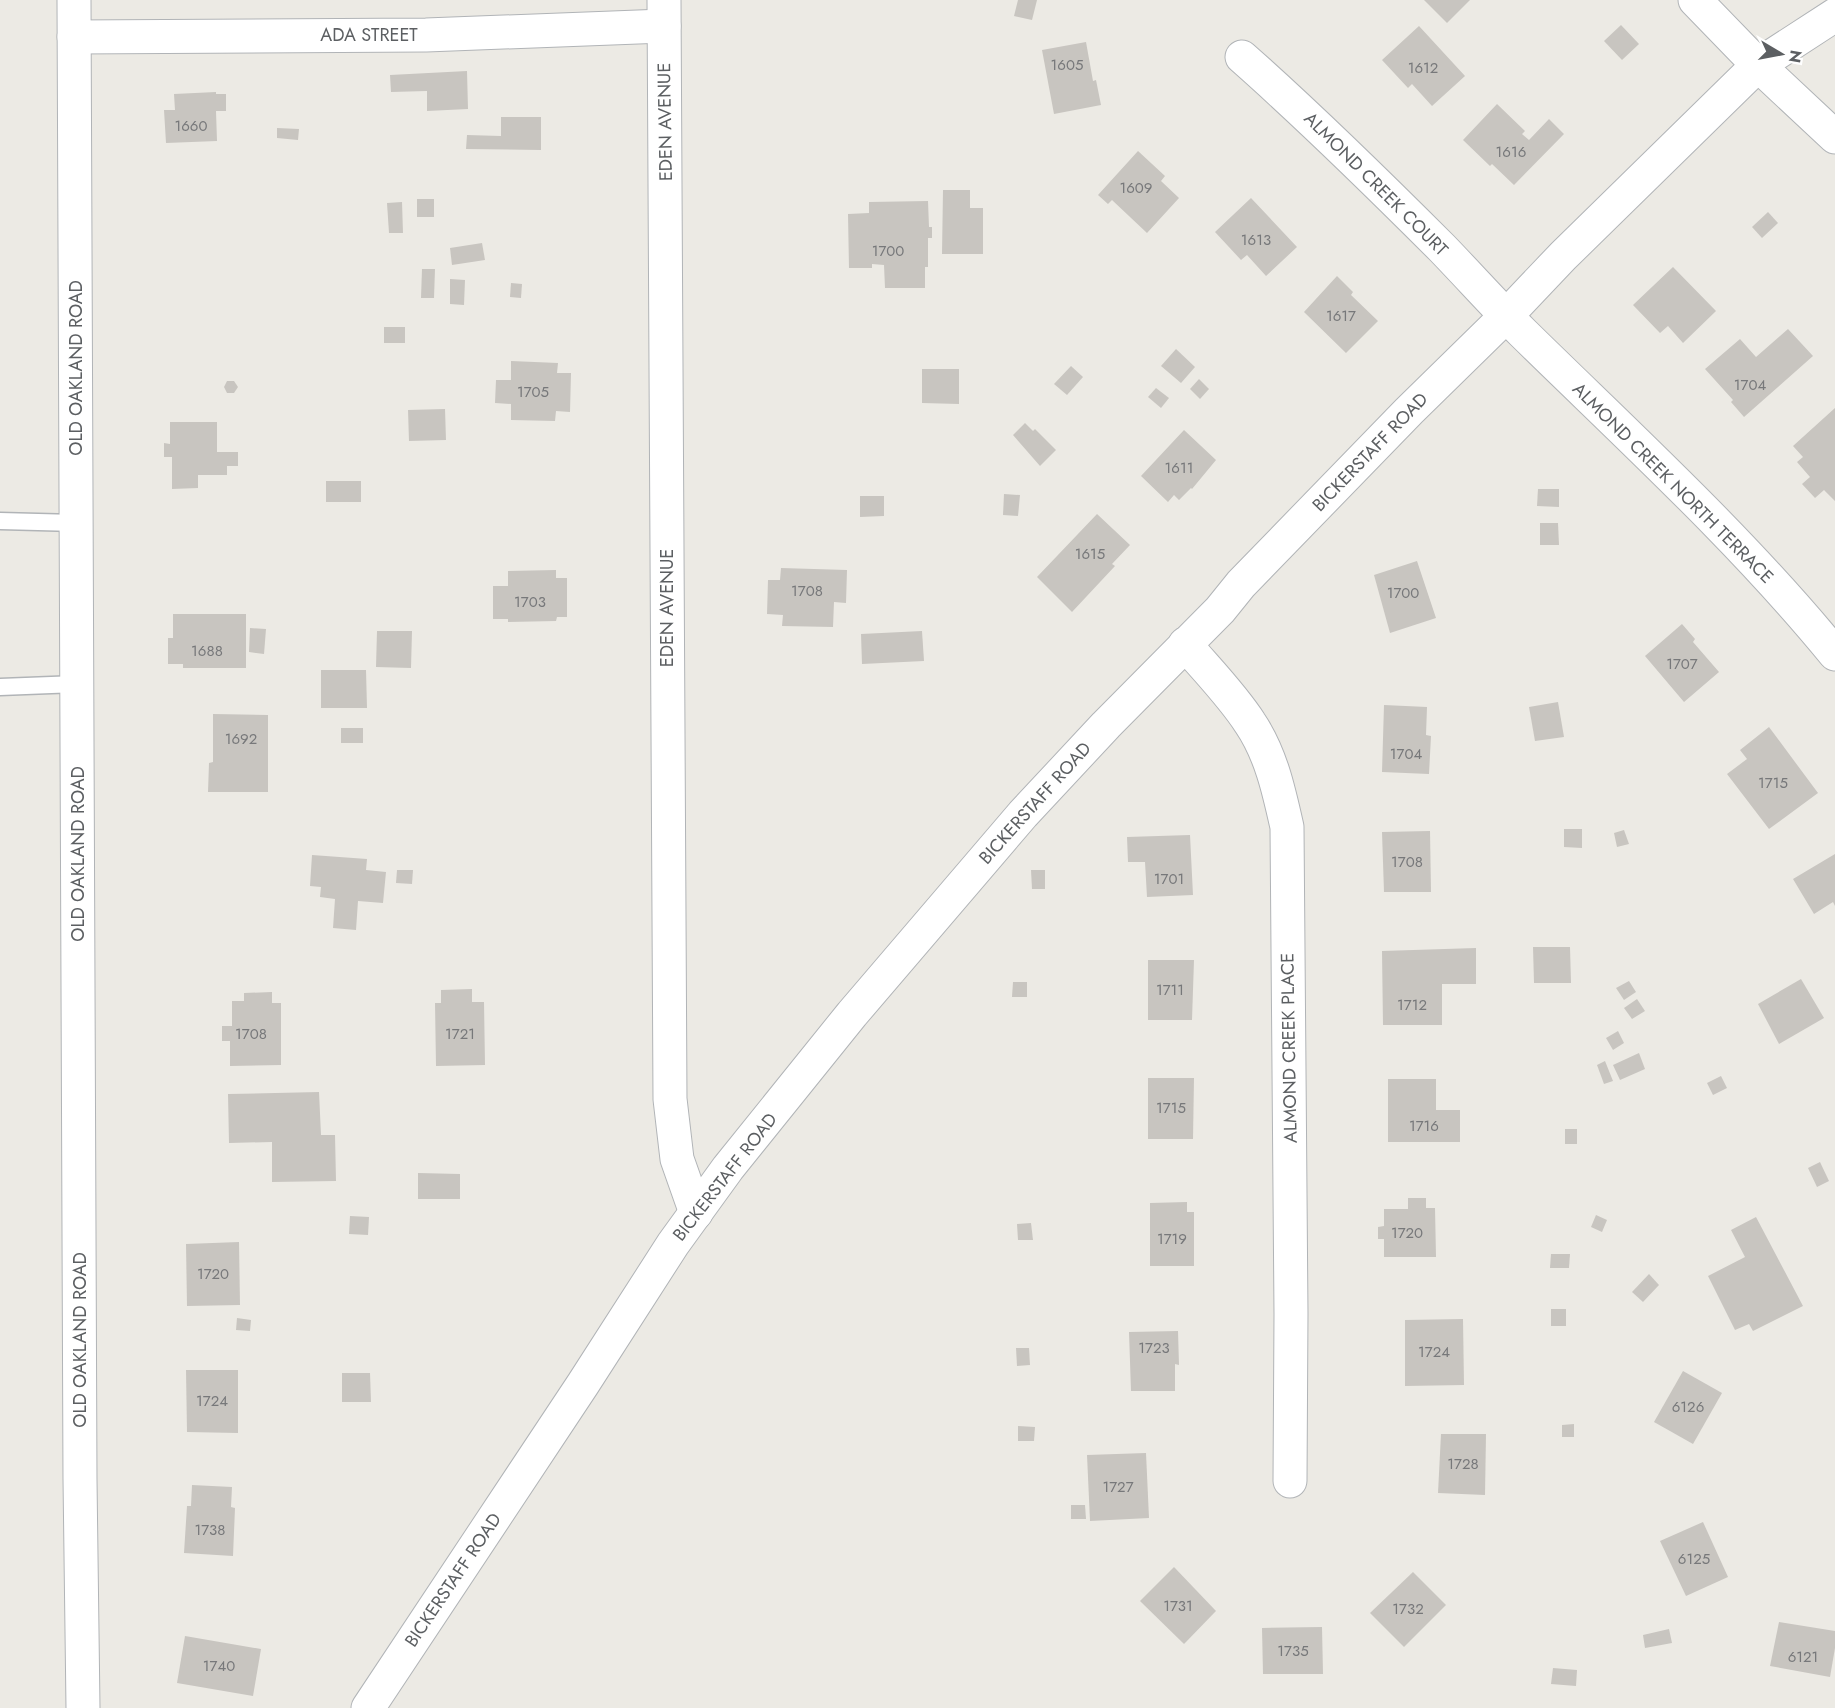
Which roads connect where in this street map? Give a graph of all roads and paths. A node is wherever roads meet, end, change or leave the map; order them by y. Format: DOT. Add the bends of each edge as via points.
graph roads {
  1 [pos="74,0"];
  2 [pos="1695,0"];
  3 [pos="664,13"];
  4 [pos="1835,15"];
  5 [pos="74,37"];
  6 [pos="1242,57"];
  7 [pos="1758,65"];
  8 [pos="1835,137"];
  9 [pos="1506,316"];
  10 [pos="0,521"];
  11 [pos="76,523"];
  12 [pos="1185,644"];
  13 [pos="1835,654"];
  14 [pos="77,684"];
  15 [pos="0,687"];
  16 [pos="696,1213"];
  17 [pos="1290,1481"];
  18 [pos="84,1708"];
  19 [pos="368,1708"];
  1 -- 5 [label="street, OLD OAKLAND ROAD"];
  2 -- 7 [label="street"];
  3 -- 5 [label="street, ADA STREET" via="426,35"];
  3 -- 16 [label="street, EDEN AVENUE" via="670,1099 677,1159"];
  4 -- 7 [label="street, BICKERSTAFF ROAD"];
  5 -- 11 [label="street, OLD OAKLAND ROAD"];
  6 -- 9 [label="street, ALMOND CREEK COURT" via="1353,161"];
  7 -- 8 [label="street"];
  7 -- 9 [label="street, BICKERSTAFF ROAD"];
  9 -- 12 [label="street, BICKERSTAFF ROAD"];
  9 -- 13 [label="street, ALMOND CREEK NORTH TERRACE" via="1730,537"];
  10 -- 11 [label="lane"];
  11 -- 14 [label="street, OLD OAKLAND ROAD"];
  12 -- 16 [label="street, BICKERSTAFF ROAD" via="1015,823 852,1014"];
  12 -- 17 [label="street, ALMOND CREEK PLACE" via="1250,722 1277,781 1287,827"];
  14 -- 15 [label="lane"];
  14 -- 18 [label="street, OLD OAKLAND ROAD"];
  16 -- 19 [label="street, BICKERSTAFF ROAD"];
}
